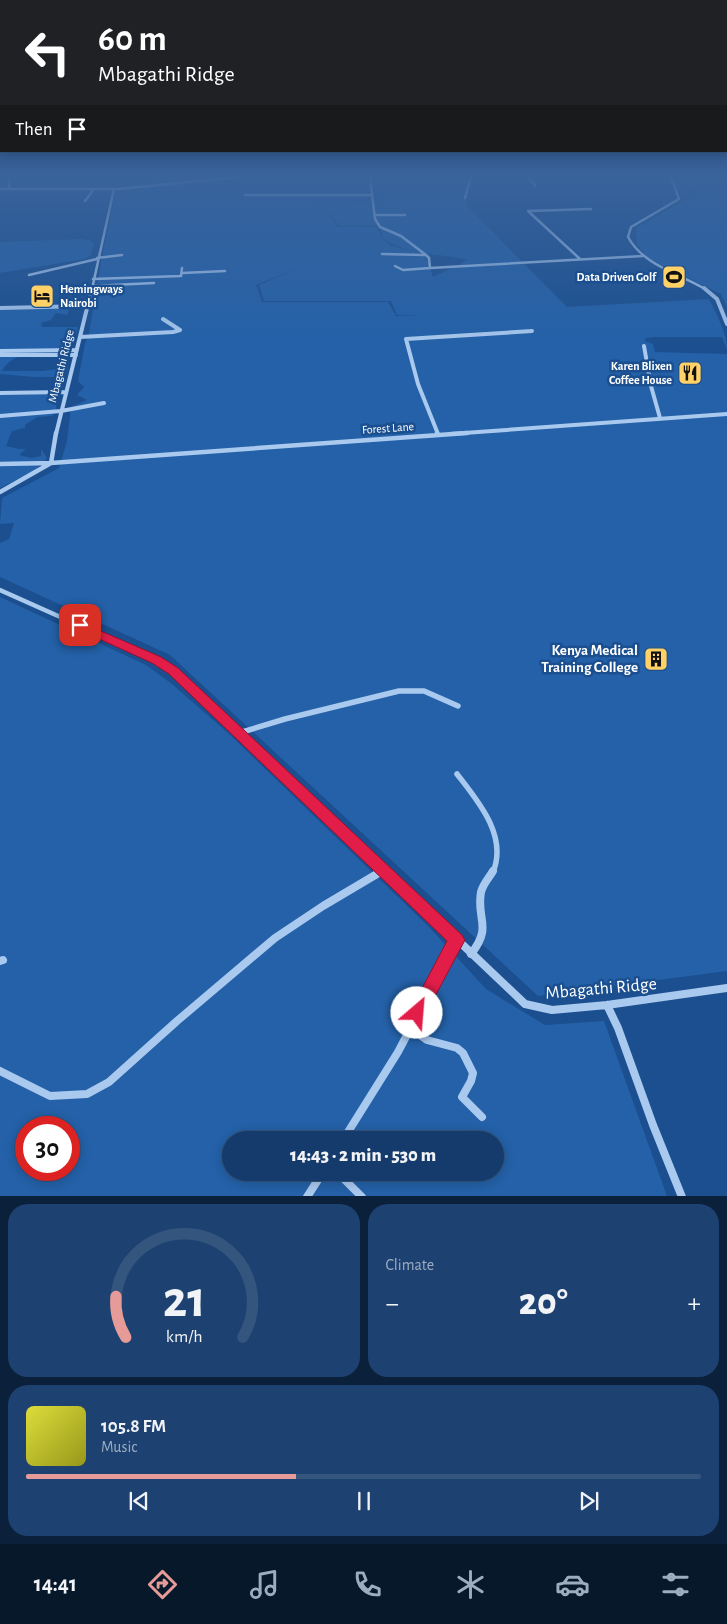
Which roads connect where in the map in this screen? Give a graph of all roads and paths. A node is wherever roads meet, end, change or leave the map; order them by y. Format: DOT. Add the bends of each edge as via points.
graph roads {
  1 [pos="103,233"];
  2 [pos="394,233"];
  3 [pos="552,233"];
  4 [pos="628,233"];
  5 [pos="382,254"];
  6 [pos="122,255"];
  7 [pos="426,255"];
  8 [pos="643,256"];
  9 [pos="97,258"];
  10 [pos="580,259"];
  11 [pos="395,266"];
  12 [pos="182,268"];
  13 [pos="430,268"];
  14 [pos="225,271"];
  15 [pos="182,273"];
  16 [pos="29,276"];
  17 [pos="93,279"];
  18 [pos="154,283"];
  19 [pos="92,286"];
  20 [pos="87,306"];
  21 [pos="0,308"];
  22 [pos="163,319"];
  23 [pos="727,324"];
  24 [pos="532,331"];
  25 [pos="80,336"];
  26 [pos="644,346"];
  27 [pos="0,353"];
  28 [pos="76,353"];
  29 [pos="66,392"];
  30 [pos="0,393"];
  31 [pos="104,403"];
  32 [pos="61,411"];
  33 [pos="727,414"];
  34 [pos="0,416"];
  35 [pos="660,418"];
  36 [pos="438,435"];
  37 [pos="0,464"];
  38 [pos="51,464"];
  39 [pos="0,492"];
  40 [pos="0,590"];
  41 [pos="458,706"];
  42 [pos="239,733"];
  43 [pos="457,774"];
  44 [pos="384,870"];
  45 [pos="457,940"];
  46 [pos="471,954"];
  47 [pos="727,988"];
  48 [pos="607,1005"];
  49 [pos="410,1028"];
  50 [pos="0,1071"];
  51 [pos="482,1117"];
  52 [pos="349,1131"];
  53 [pos="317,1181"];
  54 [pos="346,1181"];
  55 [pos="307,1196"];
  56 [pos="362,1196"];
  57 [pos="682,1196"];
  1 -- 9 [label="street, Mbagathi Ridge"];
  2 -- 7 [label="street"];
  3 -- 10 [label="street"];
  4 -- 8 [label="street" via="630,244"];
  5 -- 7 [label="street"];
  6 -- 9 [label="street"];
  7 -- 13 [label="street"];
  8 -- 10 [label="street"];
  8 -- 23 [label="street" via="713,294"];
  9 -- 16 [label="street"];
  9 -- 17 [label="street, Mbagathi Ridge"];
  10 -- 13 [label="street"];
  11 -- 13 [label="street" via="403,270"];
  12 -- 15 [label="street"];
  14 -- 15 [label="street"];
  15 -- 17 [label="street" via="180,276"];
  17 -- 19 [label="street, Mbagathi Ridge"];
  18 -- 19 [label="street"];
  19 -- 20 [label="street, Mbagathi Ridge"];
  20 -- 21 [label="street"];
  20 -- 25 [label="street, Mbagathi Ridge"];
  22 -- 25 [label="street" via="180,330"];
  24 -- 36 [label="street" via="406,338 418,384"];
  25 -- 28 [label="street, Mbagathi Ridge"];
  26 -- 35 [label="street"];
  27 -- 28 [label="street"];
  28 -- 29 [label="street, Mbagathi Ridge"];
  29 -- 30 [label="street"];
  29 -- 32 [label="street, Mbagathi Ridge"];
  31 -- 32 [label="street"];
  32 -- 34 [label="street"];
  32 -- 38 [label="street, Mbagathi Ridge"];
  33 -- 35 [label="street, Forest Lane"];
  35 -- 36 [label="street, Forest Lane"];
  36 -- 38 [label="street, Forest Lane"];
  37 -- 38 [label="street, Forest Lane"];
  38 -- 39 [label="street"];
  40 -- 42 [label="street, Mbagathi Ridge" via="166,666"];
  41 -- 42 [label="street" via="424,691 399,691"];
  42 -- 44 [label="street, Mbagathi Ridge"];
  43 -- 46 [label="street" via="489,817 496,846 494,873 481,893 485,920 483,936"];
  44 -- 45 [label="street, Mbagathi Ridge"];
  44 -- 50 [label="street" via="275,938 109,1082 88,1094 50,1096"];
  45 -- 46 [label="street, Mbagathi Ridge"];
  45 -- 49 [label="street"];
  46 -- 48 [label="street, Mbagathi Ridge" via="517,998 531,1007 552,1010"];
  47 -- 48 [label="street, Mbagathi Ridge"];
  48 -- 57 [label="street"];
  49 -- 51 [label="street" via="427,1040 457,1048 463,1053 473,1073 462,1097"];
  49 -- 52 [label="street"];
  53 -- 55 [label="street"];
  54 -- 56 [label="street"];
}
